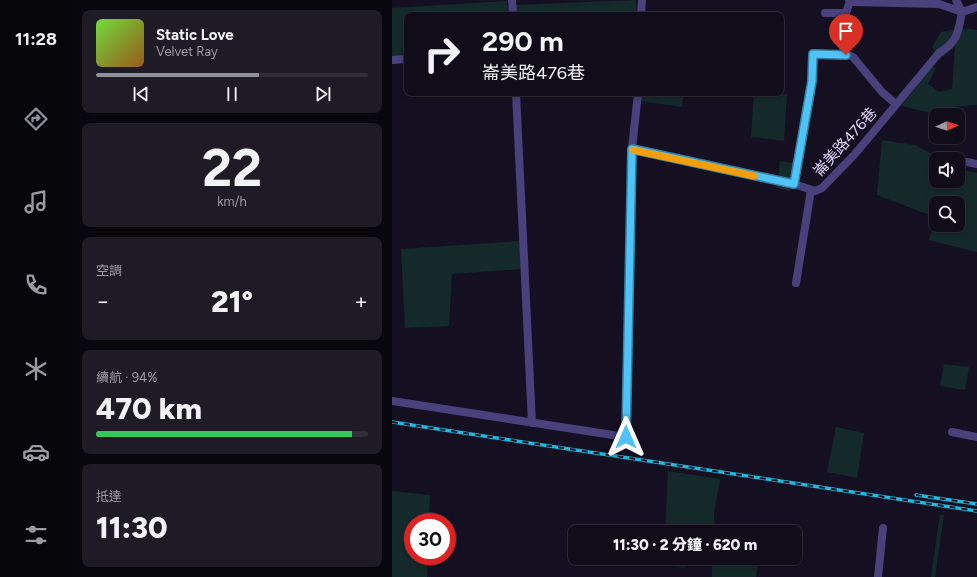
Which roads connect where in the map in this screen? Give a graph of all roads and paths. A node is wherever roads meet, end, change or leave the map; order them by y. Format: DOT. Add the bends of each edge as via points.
graph roads {
  1 [pos="512,0"];
  2 [pos="642,0"];
  3 [pos="850,0"];
  4 [pos="956,0"];
  5 [pos="977,7"];
  6 [pos="513,12"];
  7 [pos="641,12"];
  8 [pos="962,12"];
  9 [pos="825,13"];
  10 [pos="846,13"];
  11 [pos="846,55"];
  12 [pos="404,59"];
  13 [pos="392,60"];
  14 [pos="516,96"];
  15 [pos="638,96"];
  16 [pos="896,104"];
  17 [pos="632,149"];
  18 [pos="966,162"];
  19 [pos="977,164"];
  20 [pos="794,184"];
  21 [pos="810,190"];
  22 [pos="796,283"];
  23 [pos="392,401"];
  24 [pos="532,423"];
  25 [pos="952,432"];
  26 [pos="977,437"];
  27 [pos="883,528"];
  28 [pos="878,577"];
  1 -- 6 [label="street"];
  2 -- 7 [label="street"];
  3 -- 8 [label="street" via="939,4"];
  3 -- 10 [label="street"];
  4 -- 8 [label="street"];
  5 -- 8 [label="street"];
  8 -- 16 [label="street, 崙美路476巷" via="952,45 939,53"];
  9 -- 10 [label="street"];
  10 -- 11 [label="street" via="843,52"];
  11 -- 16 [label="street, 崙美路476巷" via="853,57 882,92"];
  11 -- 20 [label="street, 崙美路476巷" via="813,54 812,81"];
  12 -- 13 [label="street"];
  14 -- 24 [label="street"];
  15 -- 17 [label="street"];
  16 -- 21 [label="street, 崙美路476巷" via="855,154 822,188"];
  17 -- 20 [label="street, 崙美路476巷"];
  17 -- 24 [label="street" via="626,437"];
  18 -- 19 [label="street"];
  20 -- 21 [label="street, 崙美路476巷"];
  21 -- 22 [label="street, 崙美路476巷"];
  23 -- 24 [label="street"];
  25 -- 26 [label="street"];
  27 -- 28 [label="street"];
}
